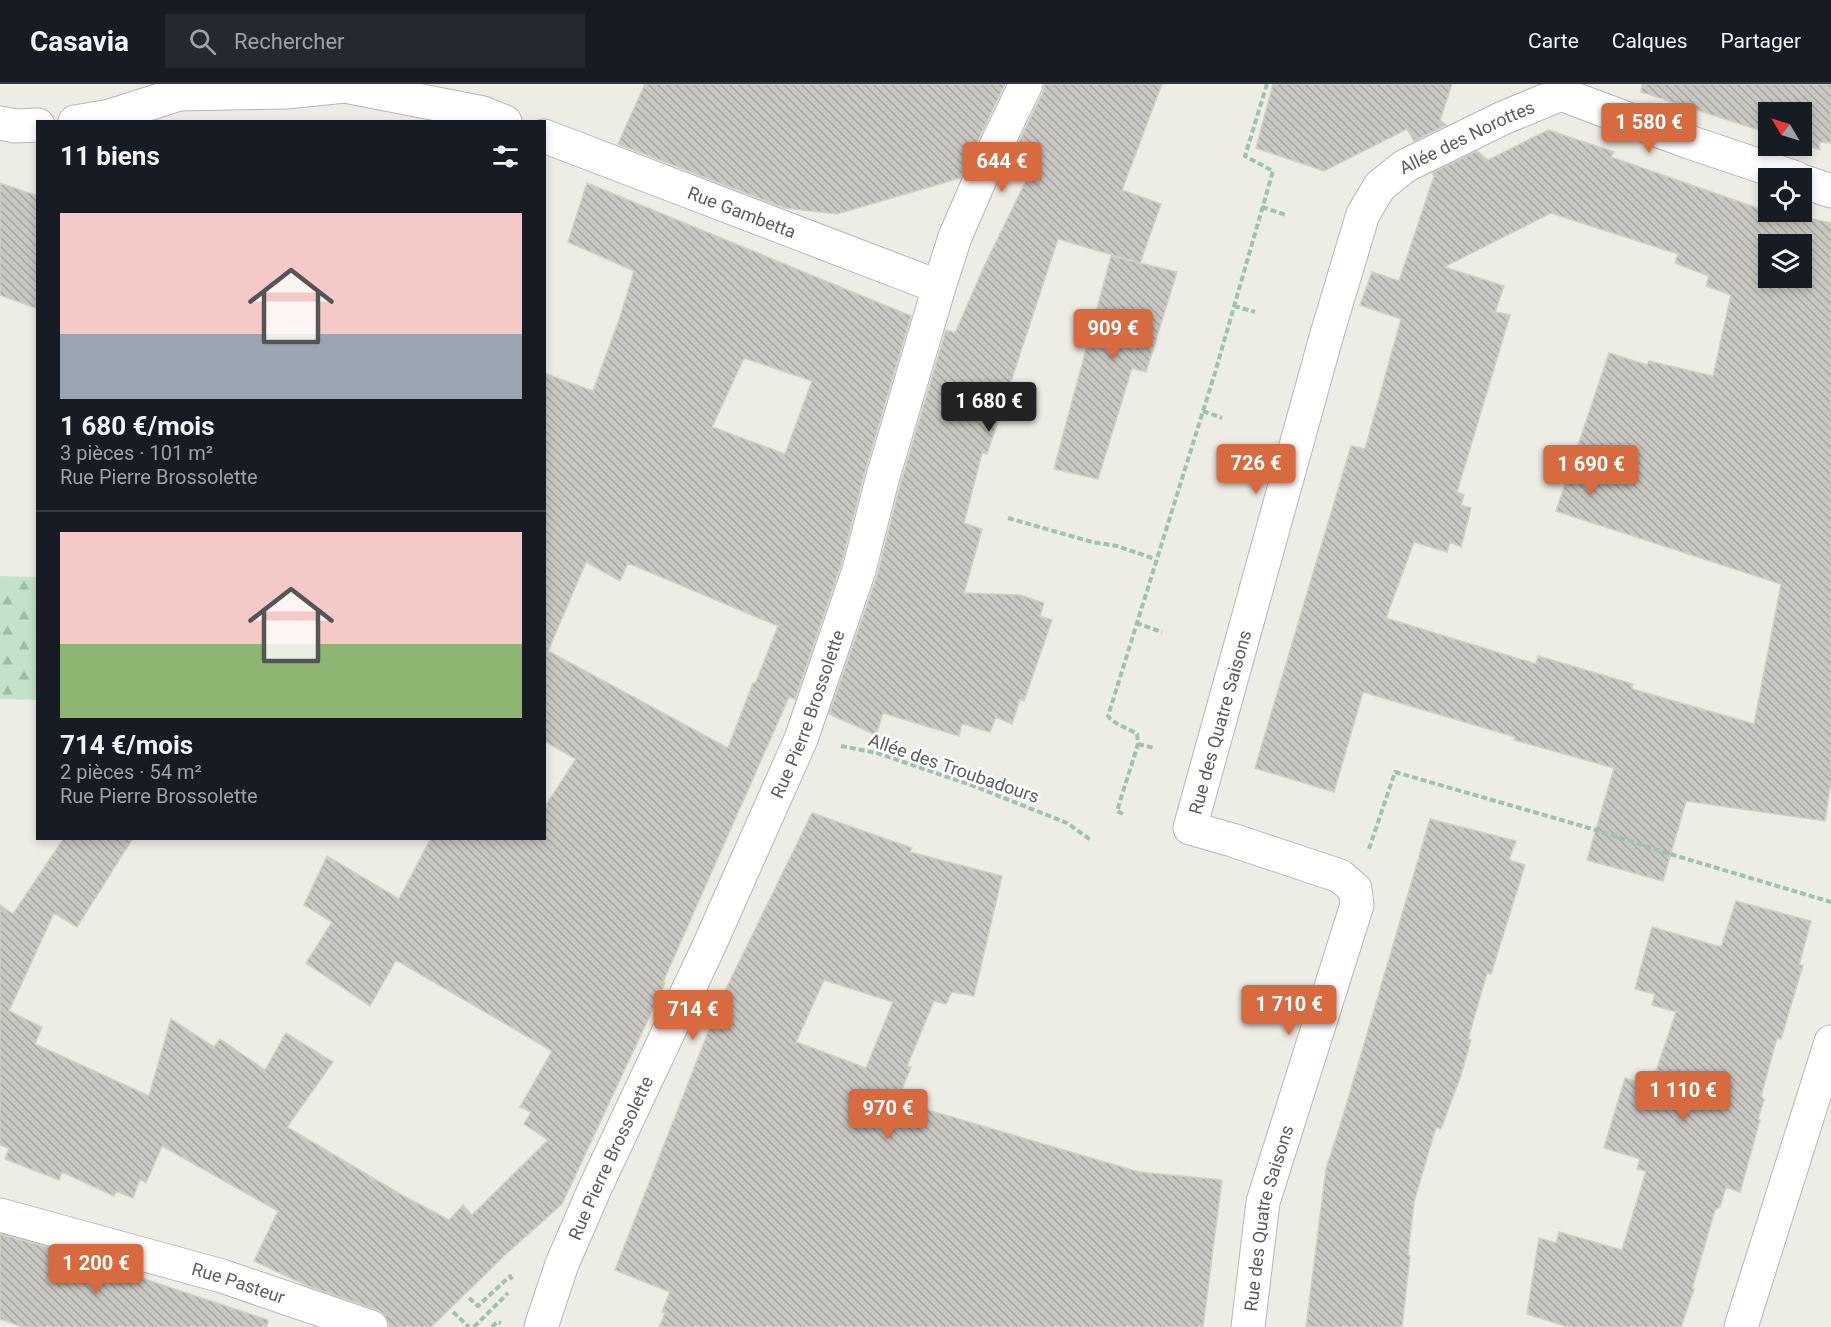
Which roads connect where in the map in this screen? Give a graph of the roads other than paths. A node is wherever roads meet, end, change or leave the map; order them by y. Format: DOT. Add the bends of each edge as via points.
graph roads {
  1 [pos="1026,84"];
  2 [pos="180,89"];
  3 [pos="1559,89"];
  4 [pos="87,120"];
  5 [pos="500,120"];
  6 [pos="0,123"];
  7 [pos="36,125"];
  8 [pos="546,137"];
  9 [pos="1766,168"];
  10 [pos="1812,184"];
  11 [pos="1380,186"];
  12 [pos="1831,191"];
  13 [pos="939,287"];
  14 [pos="1831,1042"];
  15 [pos="0,1215"];
  16 [pos="371,1327"];
  17 [pos="541,1327"];
  18 [pos="1248,1327"];
  19 [pos="1741,1327"];
  1 -- 13 [label="street, Rue Pierre Brossolette" via="972,197"];
  2 -- 4 [label="street" via="110,116"];
  2 -- 5 [label="street" via="286,92 345,86 483,113"];
  3 -- 9 [label="street, Allée des Norottes" via="1689,142"];
  3 -- 11 [label="street, Allée des Norottes" via="1405,166"];
  6 -- 7 [label="street"];
  8 -- 13 [label="street, Rue Gambetta"];
  10 -- 12 [label="street"];
  11 -- 18 [label="street, Rue des Quatre Saisons" via="1363,214 1327,334 1190,828 1340,876 1355,889 1357,905 1263,1202"];
  13 -- 17 [label="street, Rue Pierre Brossolette" via="859,570 801,739 710,946 595,1188 562,1264"];
  14 -- 19 [label="street"];
  15 -- 16 [label="street, Rue Pasteur" via="222,1276"];
}
